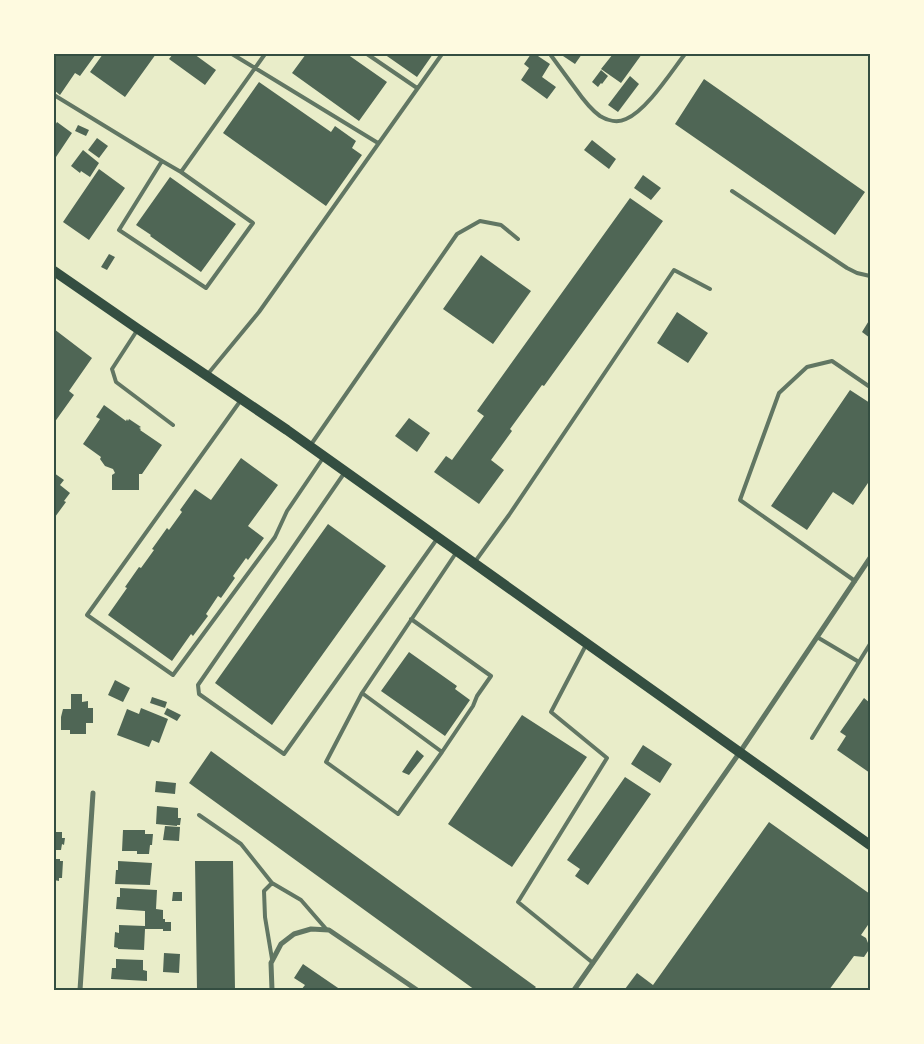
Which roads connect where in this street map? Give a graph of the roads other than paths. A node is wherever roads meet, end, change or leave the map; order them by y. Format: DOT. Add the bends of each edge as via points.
graph roads {
  1 [pos="232,54"];
  2 [pos="265,54"];
  3 [pos="367,54"];
  4 [pos="442,54"];
  5 [pos="550,54"];
  6 [pos="685,54"];
  7 [pos="254,68"];
  8 [pos="417,88"];
  9 [pos="54,95"];
  10 [pos="378,143"];
  11 [pos="162,161"];
  12 [pos="181,172"];
  13 [pos="732,191"];
  14 [pos="518,239"];
  15 [pos="54,271"];
  16 [pos="870,276"];
  17 [pos="710,290"];
  18 [pos="138,329"];
  19 [pos="206,376"];
  20 [pos="870,388"];
  21 [pos="242,399"];
  22 [pos="173,425"];
  23 [pos="310,446"];
  24 [pos="324,456"];
  25 [pos="345,471"];
  26 [pos="438,537"];
  27 [pos="458,551"];
  28 [pos="870,558"];
  29 [pos="474,563"];
  30 [pos="855,581"];
  31 [pos="411,618"];
  32 [pos="817,637"];
  33 [pos="587,643"];
  34 [pos="870,644"];
  35 [pos="859,662"];
  36 [pos="362,693"];
  37 [pos="812,738"];
  38 [pos="442,752"];
  39 [pos="740,752"];
  40 [pos="93,793"];
  41 [pos="199,815"];
  42 [pos="870,845"];
  43 [pos="272,883"];
  44 [pos="327,930"];
  45 [pos="272,959"];
  46 [pos="593,963"];
  47 [pos="80,990"];
  48 [pos="272,990"];
  49 [pos="417,990"];
  50 [pos="575,990"];
  1 -- 7 [label="lane"];
  2 -- 7 [label="lane"];
  3 -- 8 [label="lane"];
  4 -- 8 [label="lane"];
  5 -- 6 [label="lane" via="599,116 619,121 638,111"];
  7 -- 10 [label="lane"];
  7 -- 12 [label="lane"];
  8 -- 10 [label="lane"];
  9 -- 11 [label="lane"];
  10 -- 19 [label="lane" via="258,312"];
  11 -- 12 [label="lane"];
  11 -- 12 [label="lane" via="119,230 206,288 253,223"];
  13 -- 16 [label="lane" via="847,268"];
  14 -- 23 [label="lane" via="501,225 480,222 457,234"];
  15 -- 18 [label="main road"];
  17 -- 29 [label="lane" via="674,270"];
  18 -- 19 [label="main road"];
  18 -- 22 [label="lane" via="112,369 116,382"];
  19 -- 21 [label="main road"];
  20 -- 30 [label="lane" via="832,361 806,366 779,393 740,500"];
  21 -- 23 [label="main road"];
  21 -- 24 [label="lane" via="87,615 173,675 275,537 286,511"];
  23 -- 24 [label="main road"];
  24 -- 25 [label="main road"];
  25 -- 26 [label="main road"];
  25 -- 26 [label="lane" via="198,685 199,694 284,754"];
  26 -- 27 [label="main road"];
  27 -- 29 [label="main road"];
  27 -- 31 [label="lane"];
  28 -- 30 [label="street"];
  29 -- 33 [label="main road"];
  30 -- 32 [label="street"];
  31 -- 36 [label="lane"];
  31 -- 38 [label="lane" via="491,676"];
  32 -- 35 [label="lane"];
  32 -- 39 [label="street"];
  33 -- 39 [label="main road"];
  33 -- 46 [label="lane" via="551,712 607,758 518,902"];
  34 -- 35 [label="lane"];
  35 -- 37 [label="lane"];
  36 -- 38 [label="lane"];
  36 -- 38 [label="lane" via="326,762 398,814"];
  39 -- 42 [label="main road"];
  39 -- 46 [label="street"];
  40 -- 47 [label="street"];
  41 -- 43 [label="lane" via="241,844"];
  43 -- 44 [label="lane" via="301,900"];
  43 -- 45 [label="lane" via="264,891"];
  44 -- 45 [label="street" via="311,929 294,934 281,944"];
  44 -- 49 [label="street"];
  45 -- 48 [label="street"];
  46 -- 50 [label="street"];
}
